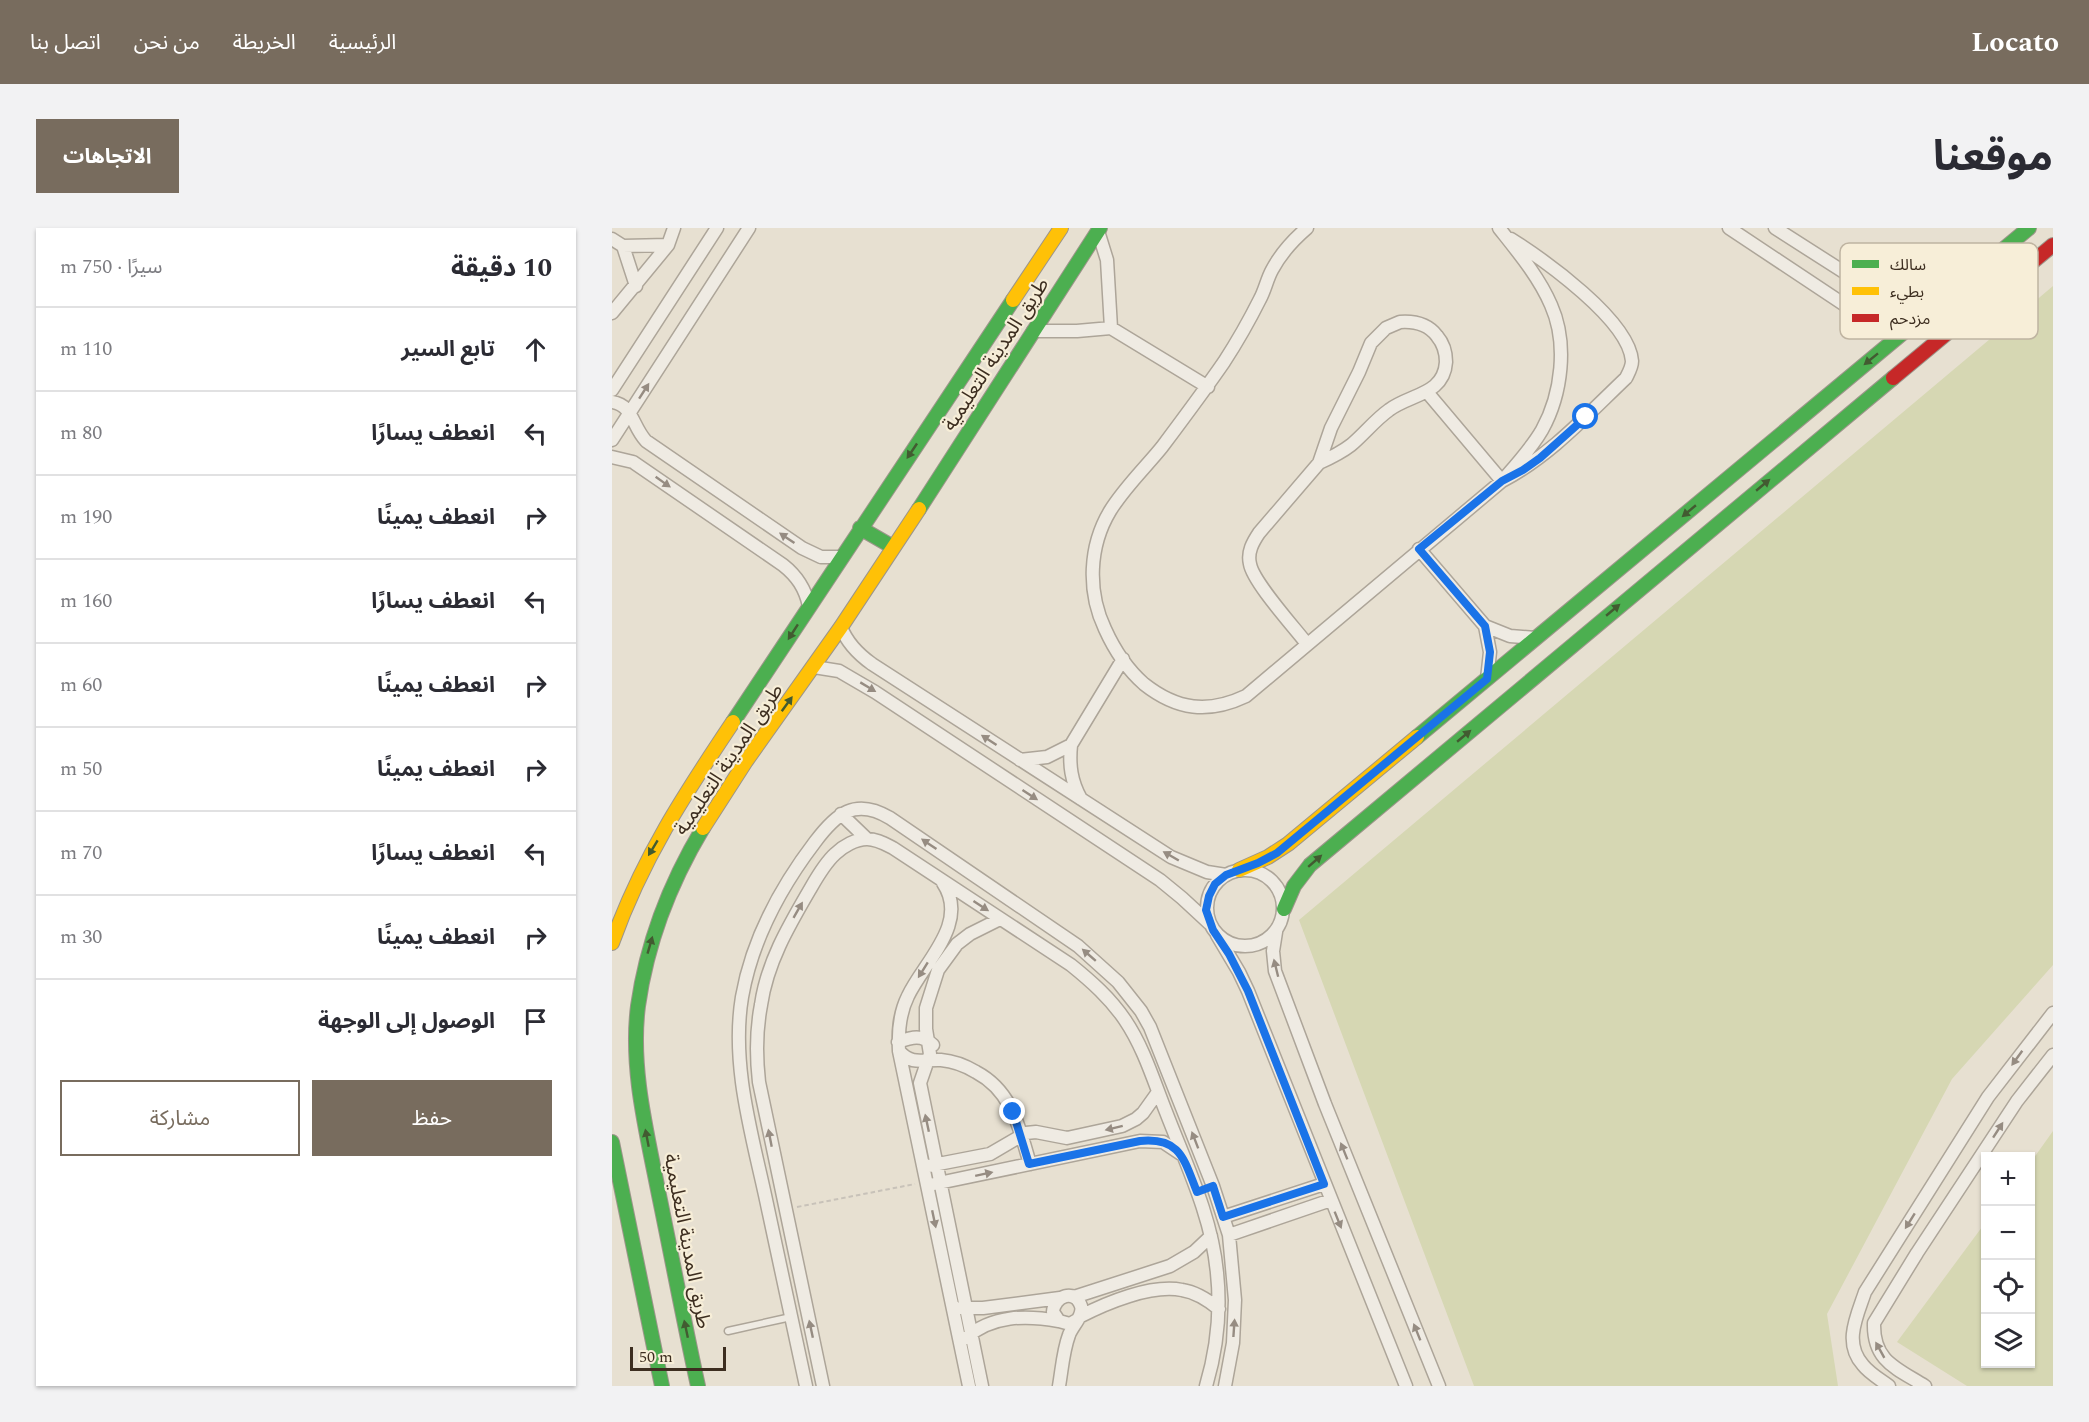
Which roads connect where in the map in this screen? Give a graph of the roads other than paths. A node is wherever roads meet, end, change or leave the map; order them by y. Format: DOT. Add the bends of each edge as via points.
graph roads {
  1 [pos="674,228"];
  2 [pos="717,228"];
  3 [pos="749,228"];
  4 [pos="1061,228"];
  5 [pos="1307,228"];
  6 [pos="1729,228"];
  7 [pos="1776,228"];
  8 [pos="2029,228"];
  9 [pos="1099,229"];
  10 [pos="1501,230"];
  11 [pos="612,239"];
  12 [pos="2011,243"];
  13 [pos="668,245"];
  14 [pos="2053,245"];
  15 [pos="623,246"];
  16 [pos="2038,257"];
  17 [pos="1840,269"];
  18 [pos="636,286"];
  19 [pos="1840,302"];
  20 [pos="612,313"];
  21 [pos="1111,328"];
  22 [pos="1033,331"];
  23 [pos="1896,339"];
  24 [pos="1939,339"];
  25 [pos="1208,387"];
  26 [pos="612,390"];
  27 [pos="1427,392"];
  28 [pos="612,402"];
  29 [pos="630,412"];
  30 [pos="612,440"];
  31 [pos="612,457"];
  32 [pos="1319,464"];
  33 [pos="1502,481"];
  34 [pos="860,528"];
  35 [pos="893,547"];
  36 [pos="1419,549"];
  37 [pos="840,557"];
  38 [pos="810,606"];
  39 [pos="1485,626"];
  40 [pos="841,627"];
  41 [pos="1536,638"];
  42 [pos="1307,644"];
  43 [pos="1123,659"];
  44 [pos="814,667"];
  45 [pos="1487,679"];
  46 [pos="1071,745"];
  47 [pos="1020,760"];
  48 [pos="1082,800"];
  49 [pos="841,814"];
  50 [pos="867,839"];
  51 [pos="1239,870"];
  52 [pos="1226,875"];
  53 [pos="941,880"];
  54 [pos="1284,909"];
  55 [pos="1000,919"];
  56 [pos="766,922"];
  57 [pos="1209,923"];
  58 [pos="785,932"];
  59 [pos="1275,932"];
  60 [pos="1217,935"];
  61 [pos="612,943"];
  62 [pos="1105,969"];
  63 [pos="1095,984"];
  64 [pos="2053,1012"];
  65 [pos="929,1041"];
  66 [pos="899,1046"];
  67 [pos="2053,1055"];
  68 [pos="928,1060"];
  69 [pos="955,1063"];
  70 [pos="1158,1092"];
  71 [pos="1021,1135"];
  72 [pos="612,1142"];
  73 [pos="1182,1154"];
  74 [pos="936,1164"];
  75 [pos="1029,1164"];
  76 [pos="923,1167"];
  77 [pos="931,1184"];
  78 [pos="1324,1184"];
  79 [pos="1213,1186"];
  80 [pos="1197,1192"];
  81 [pos="1330,1200"];
  82 [pos="1223,1217"];
  83 [pos="1229,1235"];
  84 [pos="1211,1236"];
  85 [pos="799,1270"];
  86 [pos="782,1273"];
  87 [pos="1074,1297"];
  88 [pos="1060,1298"];
  89 [pos="953,1307"];
  90 [pos="966,1308"];
  91 [pos="1219,1309"];
  92 [pos="791,1317"];
  93 [pos="1078,1318"];
  94 [pos="1059,1321"];
  95 [pos="728,1331"];
  96 [pos="971,1334"];
  97 [pos="960,1343"];
  98 [pos="662,1386"];
  99 [pos="698,1386"];
  100 [pos="806,1386"];
  101 [pos="823,1386"];
  102 [pos="969,1386"];
  103 [pos="982,1386"];
  104 [pos="1059,1386"];
  105 [pos="1206,1386"];
  106 [pos="1225,1386"];
  107 [pos="1406,1386"];
  108 [pos="1439,1386"];
  109 [pos="1889,1386"];
  110 [pos="1924,1386"];
  1 -- 13 [label="street"];
  2 -- 26 [label="street"];
  29 -- 3 [label="street, one-way"];
  4 -- 34 [label="street, طريق المدينة التعليمية, one-way"];
  5 -- 25 [label="street" via="1285,249"];
  6 -- 19 [label="street"];
  7 -- 17 [label="street"];
  8 -- 12 [label="street"];
  9 -- 21 [label="street" via="1107,260"];
  9 -- 22 [label="street, طريق المدينة التعليمية"];
  10 -- 33 [label="street" via="1552,306 1560,336 1561,368 1555,400 1543,429"];
  10 -- 33 [label="street" via="1607,315 1623,336 1632,360 1626,378 1586,417 1540,458"];
  11 -- 15 [label="street"];
  13 -- 15 [label="street"];
  13 -- 18 [label="street"];
  16 -- 14 [label="street, one-way"];
  15 -- 18 [label="street"];
  18 -- 20 [label="street"];
  21 -- 22 [label="street"];
  21 -- 25 [label="street"];
  22 -- 35 [label="street, طريق المدينة التعليمية"];
  23 -- 41 [label="street, one-way"];
  54 -- 24 [label="street, one-way" via="1288,892 1310,865"];
  25 -- 43 [label="street" via="1110,511 1096,545 1095,601 1104,628"];
  27 -- 32 [label="street" via="1397,405 1350,446"];
  27 -- 32 [label="street" via="1439,381 1445,366 1441,341 1430,329 1415,322 1400,322 1386,328 1371,343 1331,428"];
  27 -- 33 [label="street"];
  28 -- 29 [label="street"];
  29 -- 30 [label="street"];
  37 -- 29 [label="street, one-way" via="808,552 654,447 640,434"];
  31 -- 38 [label="street, one-way" via="633,462 783,565 803,586"];
  32 -- 42 [label="street" via="1259,533 1249,553 1259,582"];
  33 -- 36 [label="street"];
  34 -- 35 [label="street"];
  34 -- 37 [label="street, طريق المدينة التعليمية"];
  35 -- 40 [label="street, طريق المدينة التعليمية"];
  36 -- 39 [label="street"];
  36 -- 42 [label="street"];
  37 -- 38 [label="street, طريق المدينة التعليمية"];
  38 -- 61 [label="street, طريق المدينة التعليمية, one-way" via="649,854 633,884"];
  39 -- 41 [label="street" via="1510,636"];
  39 -- 45 [label="street" via="1490,652"];
  40 -- 44 [label="street, طريق المدينة التعليمية"];
  47 -- 40 [label="street, one-way" via="864,658"];
  41 -- 45 [label="street"];
  42 -- 43 [label="street" via="1246,696 1215,707 1198,708 1167,699 1139,680"];
  43 -- 46 [label="street"];
  44 -- 57 [label="street, one-way" via="839,671 875,692 1160,880"];
  99 -- 44 [label="street, طريق المدينة التعليمية, one-way" via="641,1100 636,1040 642,980 657,921 691,848 727,789"];
  45 -- 51 [label="street" via="1277,853"];
  46 -- 47 [label="street" via="1047,757"];
  46 -- 48 [label="street" via="1072,779"];
  47 -- 48 [label="street"];
  52 -- 48 [label="street, one-way" via="1207,872 1171,857"];
  49 -- 50 [label="street"];
  49 -- 56 [label="street" via="812,846"];
  62 -- 49 [label="street, one-way" via="1078,946 881,813 861,808"];
  50 -- 53 [label="street" via="893,848"];
  58 -- 50 [label="street, one-way" via="835,854 844,846"];
  51 -- 52 [label="street"];
  51 -- 54 [label="street" via="1252,870 1270,880 1281,895"];
  52 -- 57 [label="street" via="1209,896"];
  53 -- 55 [label="street, one-way"];
  53 -- 66 [label="street, one-way" via="951,897 952,917 909,994 900,1020"];
  54 -- 59 [label="street"];
  55 -- 63 [label="street"];
  55 -- 65 [label="street" via="970,934 938,970 926,1008"];
  56 -- 58 [label="street"];
  56 -- 86 [label="street" via="742,999 739,1055"];
  57 -- 60 [label="street"];
  85 -- 58 [label="street, one-way" via="756,1056 767,978"];
  59 -- 60 [label="street" via="1263,943 1240,947"];
  108 -- 59 [label="street, one-way" via="1275,971"];
  60 -- 78 [label="street" via="1248,991"];
  62 -- 63 [label="street"];
  79 -- 62 [label="street, one-way" via="1150,1027 1130,996"];
  63 -- 70 [label="street" via="1126,1022"];
  64 -- 109 [label="street, one-way" via="1988,1097 1865,1292 1854,1324 1853,1346 1863,1366"];
  65 -- 66 [label="street" via="918,1037"];
  65 -- 68 [label="street"];
  65 -- 69 [label="street"];
  66 -- 68 [label="street" via="910,1060"];
  66 -- 76 [label="street"];
  110 -- 67 [label="street, one-way" via="1881,1355 1874,1323 2017,1101"];
  68 -- 69 [label="street"];
  74 -- 68 [label="street, one-way" via="920,1088"];
  69 -- 71 [label="street" via="996,1085 1009,1102"];
  70 -- 71 [label="street, one-way" via="1143,1113 1122,1126 1067,1138 1036,1132"];
  70 -- 73 [label="street"];
  71 -- 74 [label="street" via="990,1154"];
  71 -- 75 [label="street"];
  72 -- 98 [label="street"];
  73 -- 75 [label="street" via="1170,1145 1148,1140"];
  73 -- 80 [label="street"];
  74 -- 76 [label="street"];
  74 -- 77 [label="street"];
  77 -- 75 [label="street, one-way"];
  76 -- 77 [label="street"];
  77 -- 89 [label="street, one-way"];
  77 -- 90 [label="street"];
  78 -- 81 [label="street"];
  78 -- 82 [label="street"];
  79 -- 80 [label="street"];
  79 -- 82 [label="street"];
  80 -- 84 [label="street"];
  81 -- 83 [label="street"];
  81 -- 107 [label="street, one-way"];
  82 -- 83 [label="street"];
  106 -- 83 [label="street, one-way" via="1235,1310"];
  84 -- 87 [label="street" via="1170,1266"];
  84 -- 91 [label="street"];
  85 -- 86 [label="street"];
  101 -- 85 [label="street, one-way"];
  86 -- 92 [label="street"];
  87 -- 88 [label="street"];
  87 -- 93 [label="street" via="1081,1308"];
  88 -- 90 [label="street"];
  88 -- 94 [label="street" via="1054,1306"];
  89 -- 90 [label="street"];
  89 -- 97 [label="street"];
  90 -- 96 [label="street"];
  91 -- 93 [label="street" via="1197,1294 1171,1288 1120,1300"];
  91 -- 105 [label="street"];
  92 -- 95 [label="lane"];
  92 -- 100 [label="street"];
  93 -- 94 [label="street" via="1070,1324"];
  93 -- 104 [label="street" via="1066,1344"];
  94 -- 96 [label="street" via="1023,1316 988,1324"];
  96 -- 97 [label="street"];
  96 -- 103 [label="street"];
  97 -- 102 [label="street"];
}
